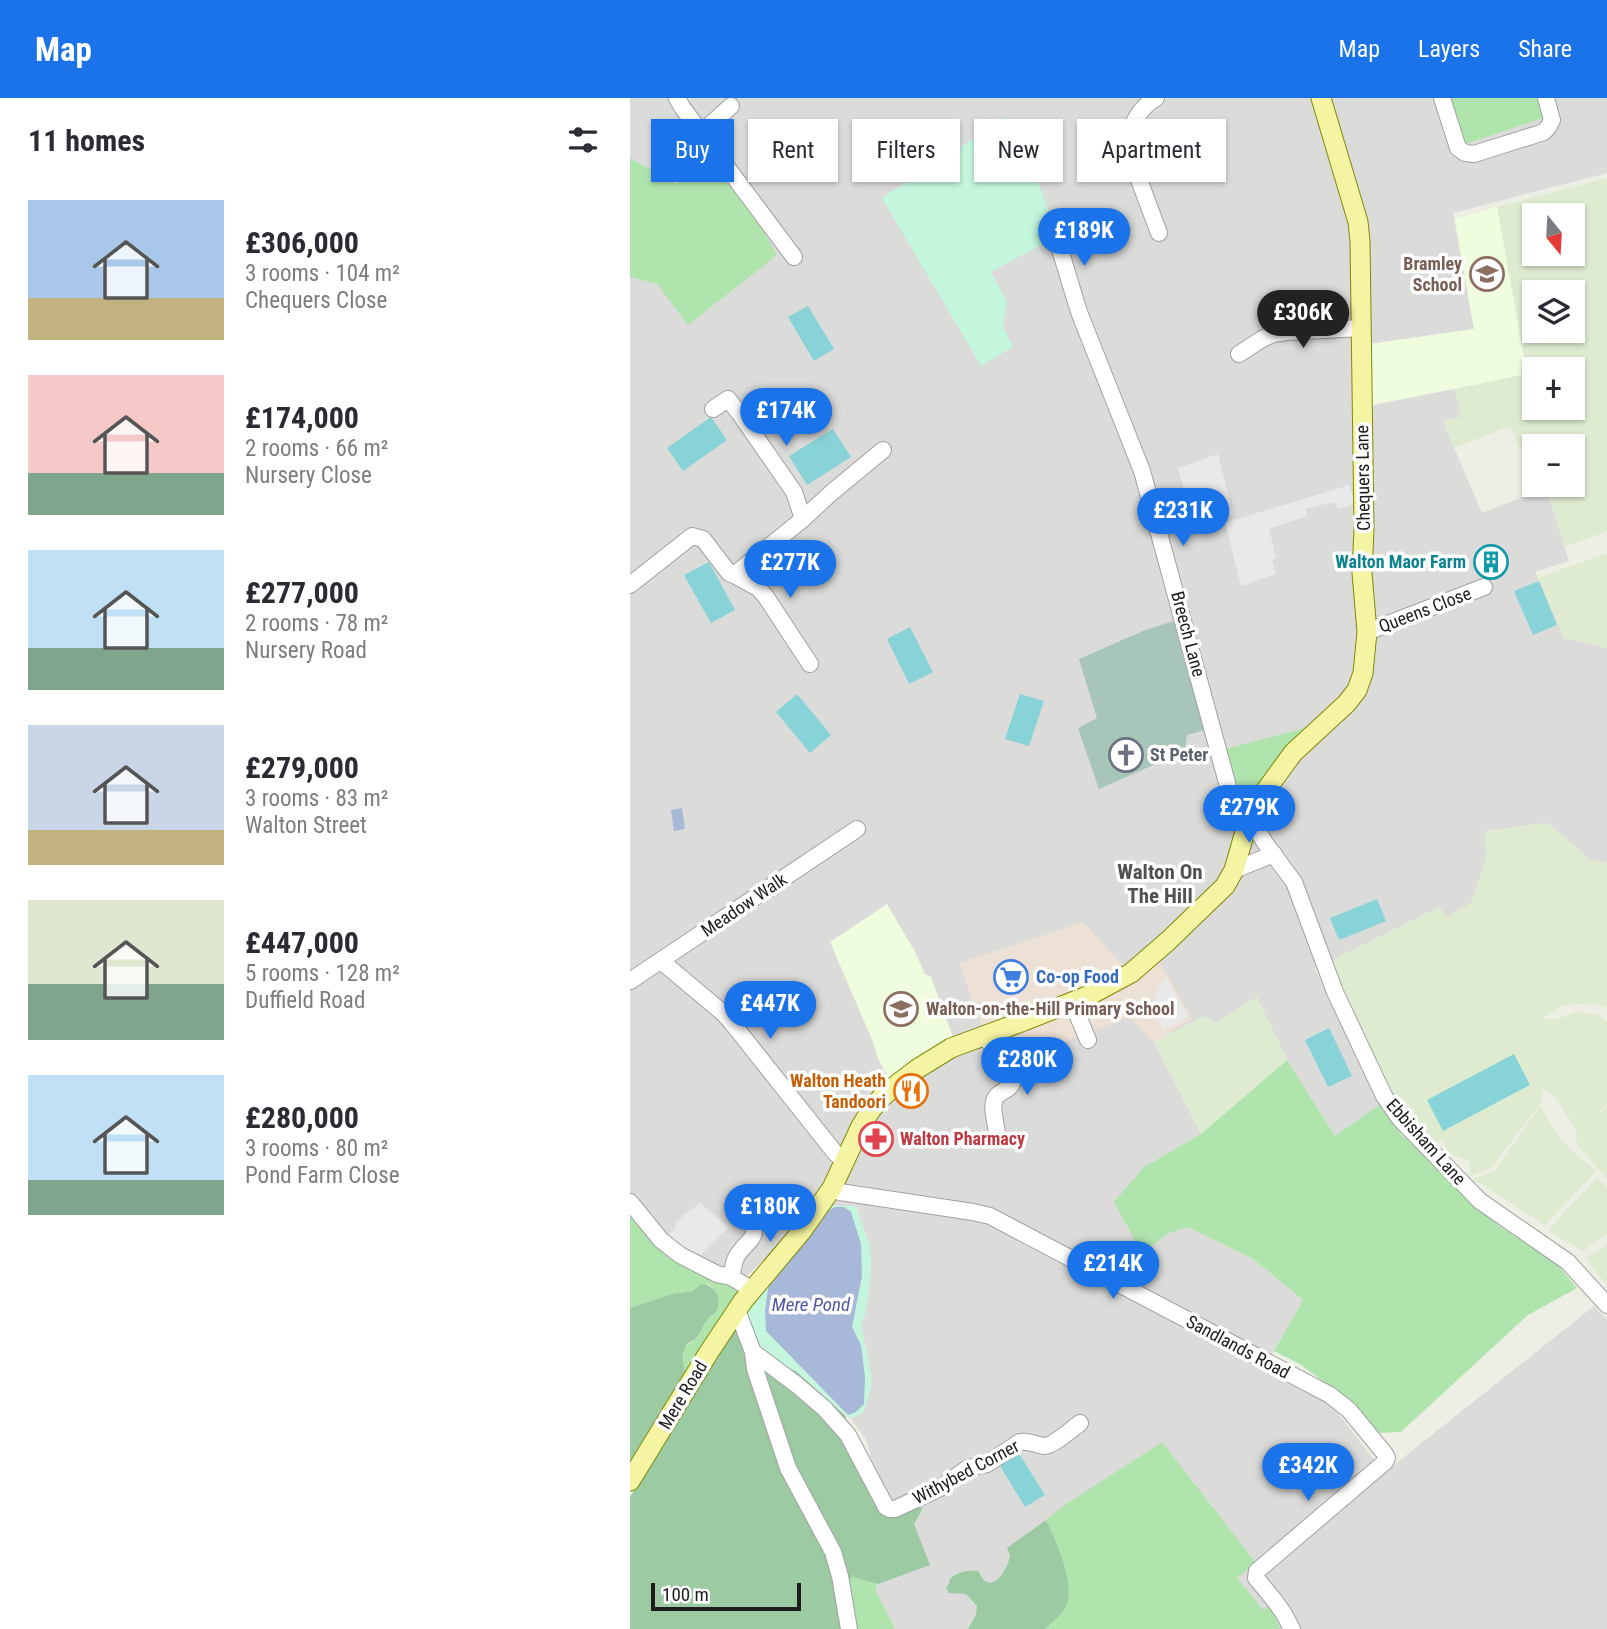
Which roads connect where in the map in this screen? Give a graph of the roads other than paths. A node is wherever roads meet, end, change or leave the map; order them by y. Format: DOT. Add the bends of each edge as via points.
graph roads {
  1 [pos="677,98"];
  2 [pos="1156,98"];
  3 [pos="1322,98"];
  4 [pos="1442,98"];
  5 [pos="1546,98"];
  6 [pos="731,106"];
  7 [pos="691,119"];
  8 [pos="716,119"];
  9 [pos="734,176"];
  10 [pos="1159,233"];
  11 [pos="1059,246"];
  12 [pos="794,257"];
  13 [pos="1361,328"];
  14 [pos="1239,354"];
  15 [pos="713,409"];
  16 [pos="883,450"];
  17 [pos="803,519"];
  18 [pos="734,575"];
  19 [pos="630,585"];
  20 [pos="1484,587"];
  21 [pos="1367,632"];
  22 [pos="810,664"];
  23 [pos="1248,821"];
  24 [pos="857,829"];
  25 [pos="1274,854"];
  26 [pos="1234,870"];
  27 [pos="661,961"];
  28 [pos="630,981"];
  29 [pos="1072,1002"];
  30 [pos="985,1035"];
  31 [pos="1088,1040"];
  32 [pos="997,1133"];
  33 [pos="845,1161"];
  34 [pos="832,1188"];
  35 [pos="630,1202"];
  36 [pos="746,1214"];
  37 [pos="731,1278"];
  38 [pos="751,1289"];
  39 [pos="1607,1305"];
  40 [pos="737,1310"];
  41 [pos="753,1353"];
  42 [pos="1080,1423"];
  43 [pos="630,1481"];
  44 [pos="849,1629"];
  45 [pos="1292,1629"];
  1 -- 7 [label="street"];
  2 -- 10 [label="street" via="1135,119 1129,139"];
  3 -- 13 [label="main road, Chequers Lane" via="1358,222"];
  4 -- 5 [label="street" via="1458,148 1474,154 1544,132 1552,120"];
  6 -- 8 [label="street"];
  9 -- 12 [label="street"];
  11 -- 23 [label="street, Breech Lane" via="1079,312 1140,461 1235,812"];
  13 -- 14 [label="street" via="1273,334"];
  13 -- 21 [label="main road, Chequers Lane" via="1362,573"];
  15 -- 17 [label="street" via="728,399 794,492"];
  16 -- 17 [label="street"];
  17 -- 18 [label="street"];
  18 -- 19 [label="street" via="703,539 692,536"];
  18 -- 22 [label="street" via="766,597"];
  20 -- 21 [label="street, Queens Close"];
  21 -- 23 [label="main road, Chequers Lane" via="1357,690 1293,753"];
  23 -- 25 [label="street, Ebbisham Lane"];
  23 -- 26 [label="main road, Chequers Lane"];
  24 -- 27 [label="street, Meadow Walk"];
  25 -- 26 [label="street"];
  25 -- 39 [label="street, Ebbisham Lane" via="1294,882 1335,992 1384,1096 1400,1119 1480,1201 1568,1262"];
  26 -- 29 [label="main road, Mere Road" via="1226,886 1130,973"];
  27 -- 28 [label="street, Meadow Walk"];
  27 -- 33 [label="street" via="732,1023"];
  29 -- 30 [label="main road, Mere Road"];
  29 -- 31 [label="street"];
  30 -- 32 [label="street" via="1013,1081 1011,1088 996,1097"];
  30 -- 33 [label="main road, Mere Road" via="951,1048 896,1084 871,1110"];
  33 -- 34 [label="main road, Mere Road"];
  34 -- 38 [label="main road, Mere Road"];
  34 -- 45 [label="street, Sandlands Road" via="990,1216 1330,1395 1349,1410 1387,1458 1257,1571 1255,1578"];
  35 -- 37 [label="street" via="670,1247"];
  36 -- 37 [label="street" via="754,1232 735,1260"];
  37 -- 38 [label="street"];
  38 -- 40 [label="main road, Mere Road"];
  40 -- 41 [label="street"];
  40 -- 43 [label="main road, Mere Road"];
  41 -- 42 [label="street, Withybed Corner" via="825,1409 848,1435 890,1509 940,1488 968,1468 987,1464 1020,1442 1051,1444"];
  41 -- 44 [label="street" via="788,1468 833,1552"];
}
